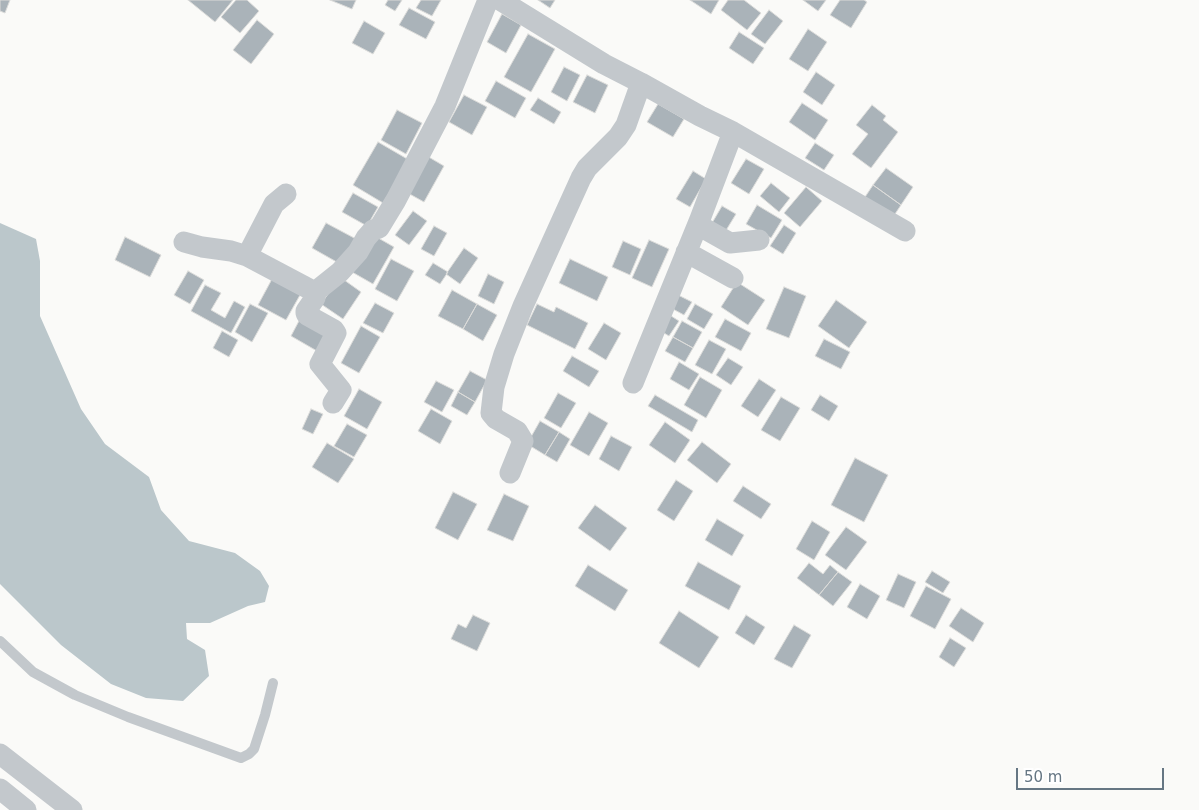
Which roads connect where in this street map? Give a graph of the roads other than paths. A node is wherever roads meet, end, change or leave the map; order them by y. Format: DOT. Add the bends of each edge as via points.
graph roads {
  1 [pos="488,0"];
  2 [pos="500,0"];
  3 [pos="641,83"];
  4 [pos="733,132"];
  5 [pos="286,194"];
  6 [pos="698,225"];
  7 [pos="905,231"];
  8 [pos="759,240"];
  9 [pos="184,242"];
  10 [pos="686,252"];
  11 [pos="247,256"];
  12 [pos="733,278"];
  13 [pos="315,292"];
  14 [pos="633,382"];
  15 [pos="333,402"];
  16 [pos="510,473"];
  17 [pos="0,641"];
  18 [pos="273,683"];
  19 [pos="0,754"];
  20 [pos="0,789"];
  21 [pos="26,810"];
  22 [pos="72,810"];
  1 -- 13 [label="street" via="445,106 396,200 379,228 373,230 358,252"];
  2 -- 3 [label="street"];
  3 -- 4 [label="street"];
  3 -- 16 [label="street" via="626,125 580,178 504,354 494,387 491,413 518,431 523,441"];
  4 -- 6 [label="street"];
  4 -- 7 [label="street"];
  5 -- 11 [label="street" via="274,204"];
  6 -- 8 [label="street" via="730,243"];
  6 -- 10 [label="street"];
  9 -- 11 [label="street"];
  10 -- 12 [label="street"];
  10 -- 14 [label="street"];
  11 -- 13 [label="street"];
  13 -- 15 [label="street" via="307,315 336,332 320,364 341,390"];
  17 -- 18 [label="lane" via="33,672 74,695 241,758 254,749"];
  19 -- 22 [label="street"];
  20 -- 21 [label="street"];
}
